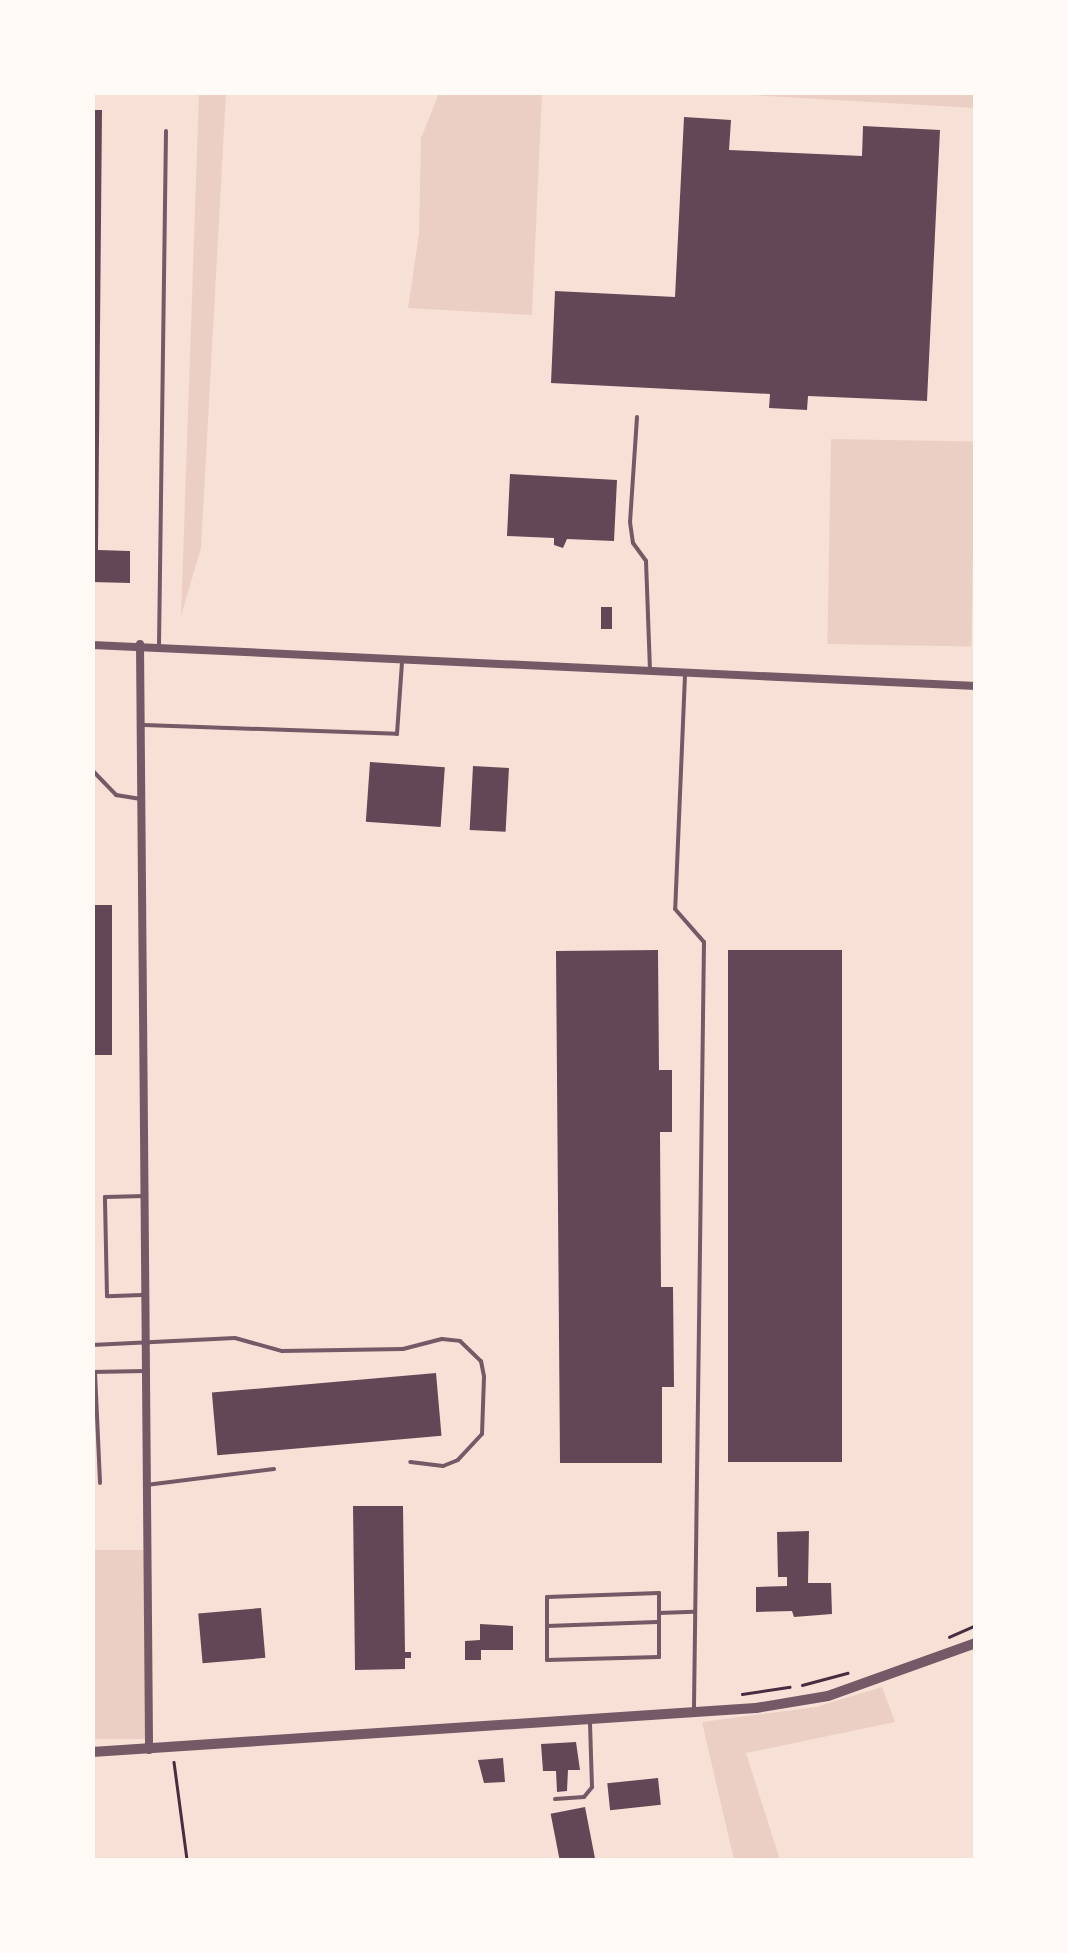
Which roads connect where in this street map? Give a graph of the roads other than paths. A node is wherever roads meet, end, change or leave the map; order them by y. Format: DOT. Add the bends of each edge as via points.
graph roads {
  1 [pos="166,131"];
  2 [pos="637,417"];
  3 [pos="140,644"];
  4 [pos="92,645"];
  5 [pos="159,646"];
  6 [pos="403,658"];
  7 [pos="650,670"];
  8 [pos="685,672"];
  9 [pos="976,686"];
  10 [pos="140,725"];
  11 [pos="92,770"];
  12 [pos="140,798"];
  13 [pos="146,1196"];
  14 [pos="146,1295"];
  15 [pos="146,1342"];
  16 [pos="92,1345"];
  17 [pos="146,1371"];
  18 [pos="94,1372"];
  19 [pos="410,1462"];
  20 [pos="274,1470"];
  21 [pos="100,1483"];
  22 [pos="146,1485"];
  23 [pos="694,1612"];
  24 [pos="659,1613"];
  25 [pos="660,1622"];
  26 [pos="547,1626"];
  27 [pos="976,1644"];
  28 [pos="694,1714"];
  29 [pos="590,1722"];
  30 [pos="149,1750"];
  31 [pos="92,1752"];
  32 [pos="555,1799"];
  1 -- 5 [label="lane"];
  2 -- 7 [label="lane" via="630,522 633,543 646,561"];
  3 -- 4 [label="street"];
  3 -- 5 [label="street"];
  3 -- 10 [label="street"];
  5 -- 6 [label="street"];
  6 -- 7 [label="street"];
  6 -- 10 [label="lane" via="397,734"];
  7 -- 8 [label="street"];
  8 -- 9 [label="street"];
  8 -- 23 [label="lane" via="675,908 704,942"];
  10 -- 12 [label="street"];
  11 -- 12 [label="lane" via="116,795"];
  12 -- 13 [label="street"];
  13 -- 14 [label="street"];
  13 -- 14 [label="lane" via="105,1197 106,1296"];
  14 -- 15 [label="street"];
  15 -- 16 [label="lane"];
  15 -- 17 [label="street"];
  15 -- 19 [label="lane" via="236,1338 282,1351 460,1341 480,1361 484,1377 482,1434 469,1452 443,1466"];
  17 -- 18 [label="lane"];
  17 -- 22 [label="street"];
  18 -- 21 [label="lane"];
  20 -- 22 [label="lane"];
  22 -- 30 [label="street"];
  23 -- 24 [label="lane"];
  23 -- 28 [label="lane"];
  24 -- 25 [label="lane"];
  24 -- 26 [label="lane" via="659,1593 547,1597"];
  25 -- 26 [label="lane"];
  25 -- 26 [label="lane" via="659,1657 594,1660 547,1660"];
  27 -- 28 [label="street" via="828,1696"];
  28 -- 29 [label="street"];
  29 -- 30 [label="street"];
  29 -- 32 [label="lane" via="592,1788 584,1797"];
  30 -- 31 [label="street"];
}
